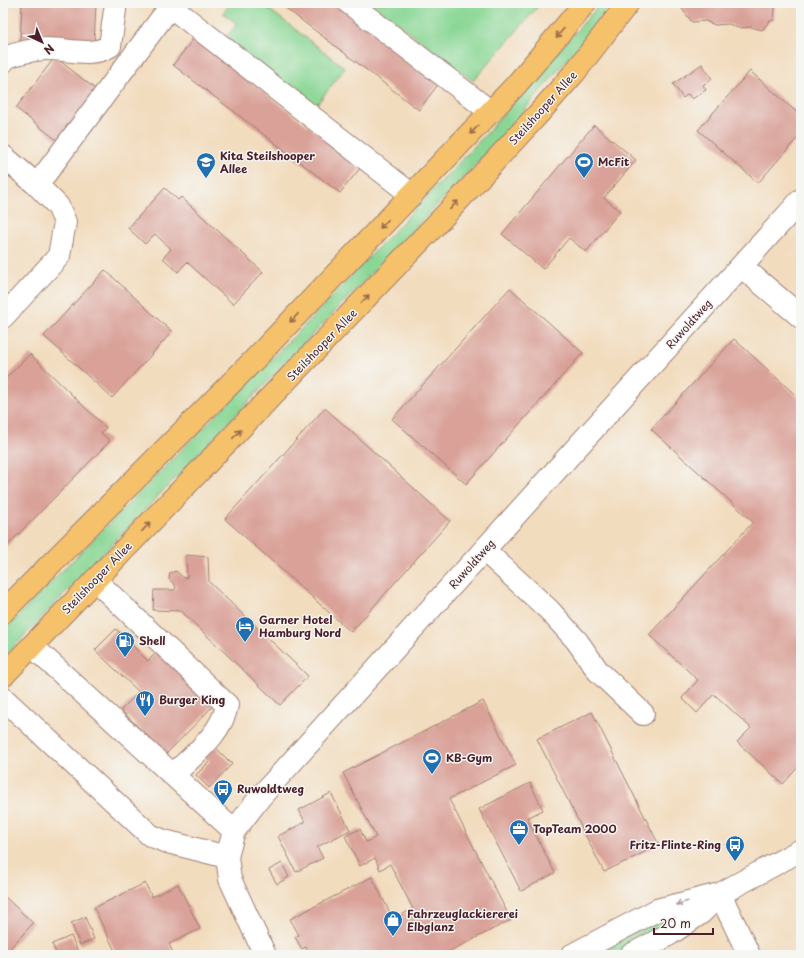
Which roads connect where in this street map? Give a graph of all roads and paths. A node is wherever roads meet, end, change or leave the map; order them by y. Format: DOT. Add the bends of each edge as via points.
graph roads {
  1 [pos="349,3"];
  2 [pos="585,3"];
  3 [pos="628,3"];
  4 [pos="172,5"];
  5 [pos="115,10"];
  6 [pos="3,62"];
  7 [pos="490,112"];
  8 [pos="3,156"];
  9 [pos="37,185"];
  10 [pos="412,194"];
  11 [pos="801,200"];
  12 [pos="741,266"];
  13 [pos="6,308"];
  14 [pos="801,317"];
  15 [pos="484,550"];
  16 [pos="95,580"];
  17 [pos="3,612"];
  18 [pos="32,646"];
  19 [pos="3,676"];
  20 [pos="3,698"];
  21 [pos="643,714"];
  22 [pos="173,775"];
  23 [pos="234,831"];
  24 [pos="801,850"];
  25 [pos="227,857"];
  26 [pos="720,894"];
  27 [pos="265,955"];
  28 [pos="572,955"];
  29 [pos="630,955"];
  30 [pos="750,955"];
  1 -- 7 [label="street"];
  2 -- 7 [label="main road, one-way"];
  16 -- 3 [label="main road, Steilshooper Allee, one-way" via="535,118 575,72"];
  4 -- 9 [label="street"];
  4 -- 10 [label="street"];
  5 -- 6 [label="street" via="110,46 101,52 44,49 18,53 5,58"];
  7 -- 10 [label="main road, one-way"];
  8 -- 9 [label="street"];
  9 -- 13 [label="street" via="58,206 65,222 60,256"];
  10 -- 17 [label="main road, one-way" via="252,362"];
  11 -- 12 [label="street, Ruwoldtweg"];
  12 -- 14 [label="street"];
  12 -- 15 [label="street, Ruwoldtweg"];
  15 -- 21 [label="street" via="549,610 577,641 598,671"];
  15 -- 23 [label="street, Ruwoldtweg" via="261,796"];
  16 -- 18 [label="main road, Steilshooper Allee"];
  16 -- 22 [label="street" via="227,706 225,717 215,732"];
  18 -- 19 [label="main road, Steilshooper Allee"];
  18 -- 22 [label="street"];
  20 -- 25 [label="street" via="150,835"];
  22 -- 23 [label="street"];
  23 -- 25 [label="street, Ruwoldtweg"];
  24 -- 26 [label="street"];
  25 -- 27 [label="street, Ruwoldtweg" via="230,878"];
  26 -- 28 [label="street, one-way" via="658,910"];
  26 -- 29 [label="street" via="701,914"];
  26 -- 30 [label="street"];
}
